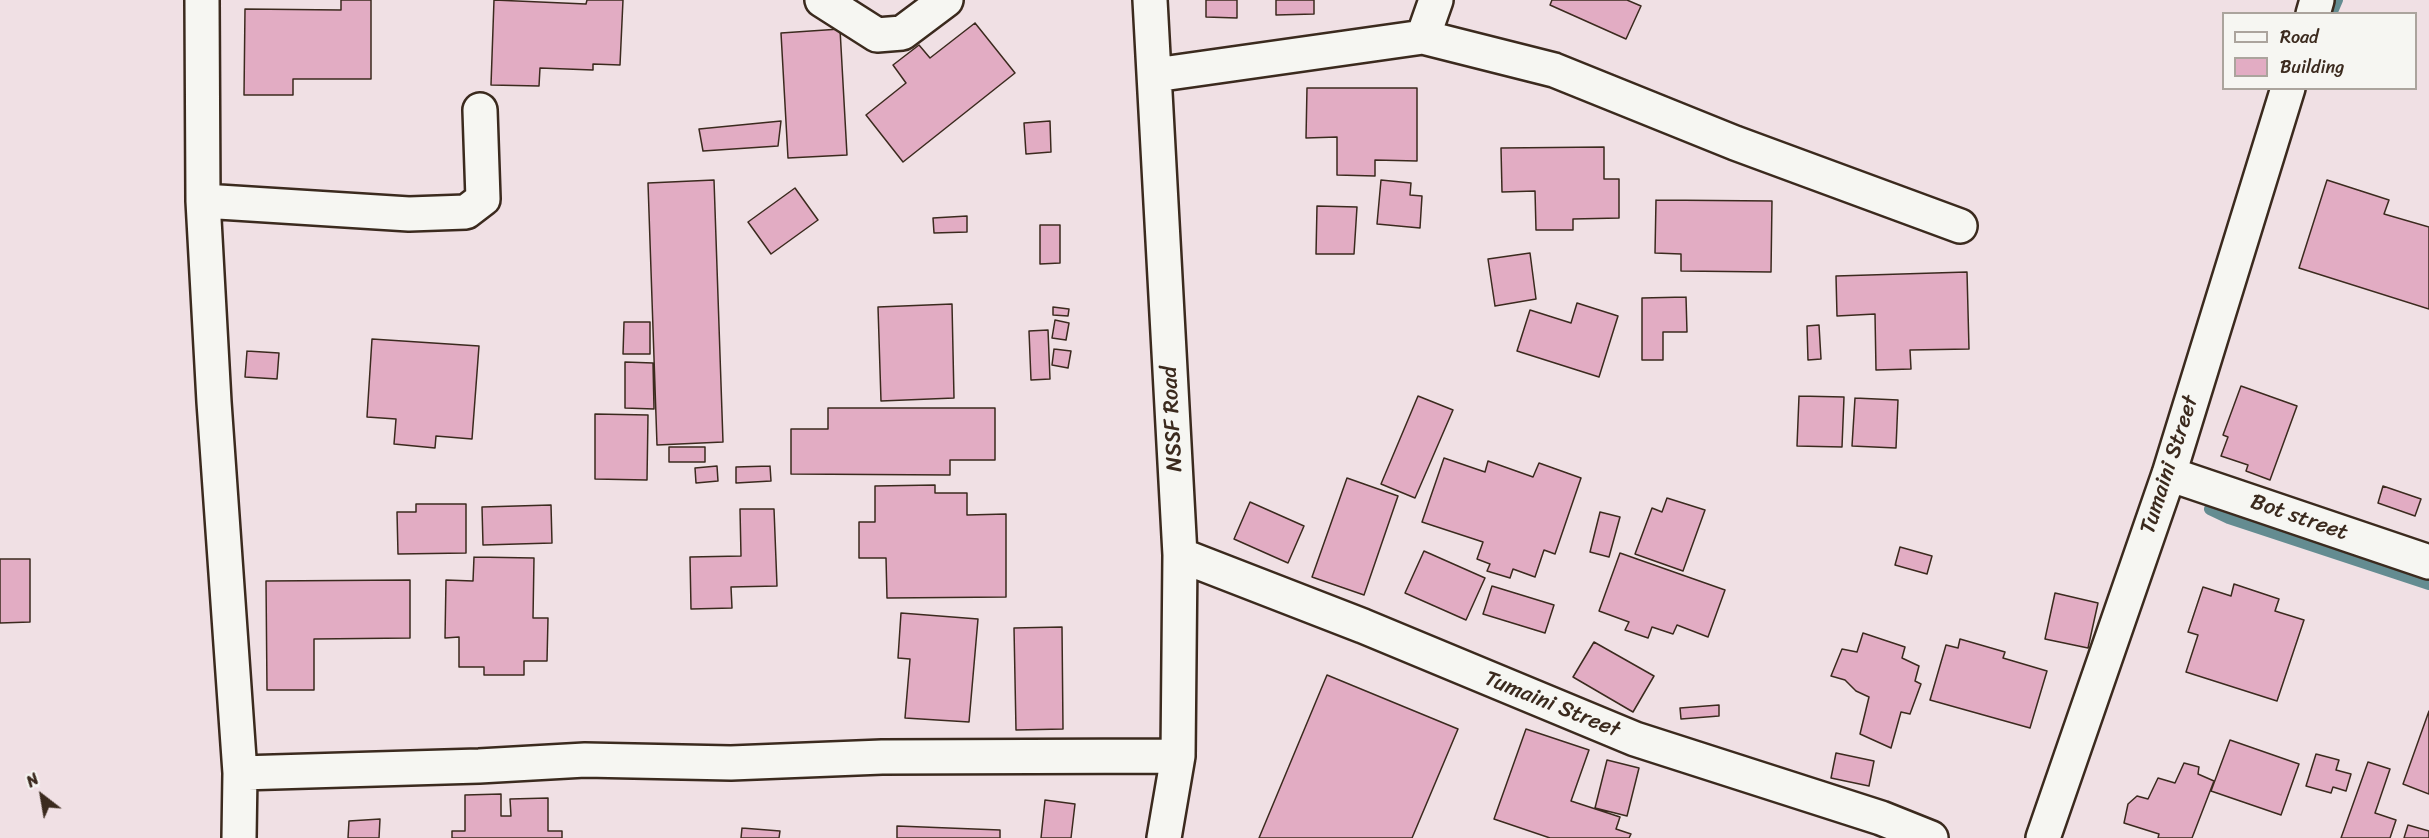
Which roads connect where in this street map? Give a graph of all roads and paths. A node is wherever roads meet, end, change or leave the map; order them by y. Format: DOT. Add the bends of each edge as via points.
graph roads {
  1 [pos="202,0"];
  2 [pos="822,0"];
  3 [pos="946,0"];
  4 [pos="1150,0"];
  5 [pos="1436,0"];
  6 [pos="1423,37"];
  7 [pos="1155,75"];
  8 [pos="2287,90"];
  9 [pos="480,110"];
  10 [pos="203,201"];
  11 [pos="1960,226"];
  12 [pos="2169,474"];
  13 [pos="1180,555"];
  14 [pos="2429,562"];
  15 [pos="1178,756"];
  16 [pos="240,773"];
  17 [pos="1878,828"];
  18 [pos="239,838"];
  19 [pos="1164,838"];
  20 [pos="1931,838"];
  21 [pos="2043,838"];
  1 -- 10 [label="street"];
  2 -- 3 [label="street" via="877,35 902,33"];
  4 -- 7 [label="street, NSSF Road"];
  5 -- 6 [label="street"];
  6 -- 7 [label="street"];
  6 -- 11 [label="street" via="1554,70 1735,144"];
  7 -- 13 [label="street, NSSF Road"];
  8 -- 12 [label="street, Tumaini Street"];
  9 -- 10 [label="street" via="483,199 466,212 409,214"];
  10 -- 16 [label="street"];
  12 -- 14 [label="street, Bot street"];
  12 -- 21 [label="street, Tumaini Street"];
  13 -- 15 [label="street, NSSF Road"];
  13 -- 17 [label="street, Tumaini Street" via="1635,739"];
  15 -- 16 [label="street" via="731,763 585,760"];
  15 -- 19 [label="street, NSSF Road"];
  16 -- 18 [label="street"];
  17 -- 20 [label="street, Tumaini Street"];
}
